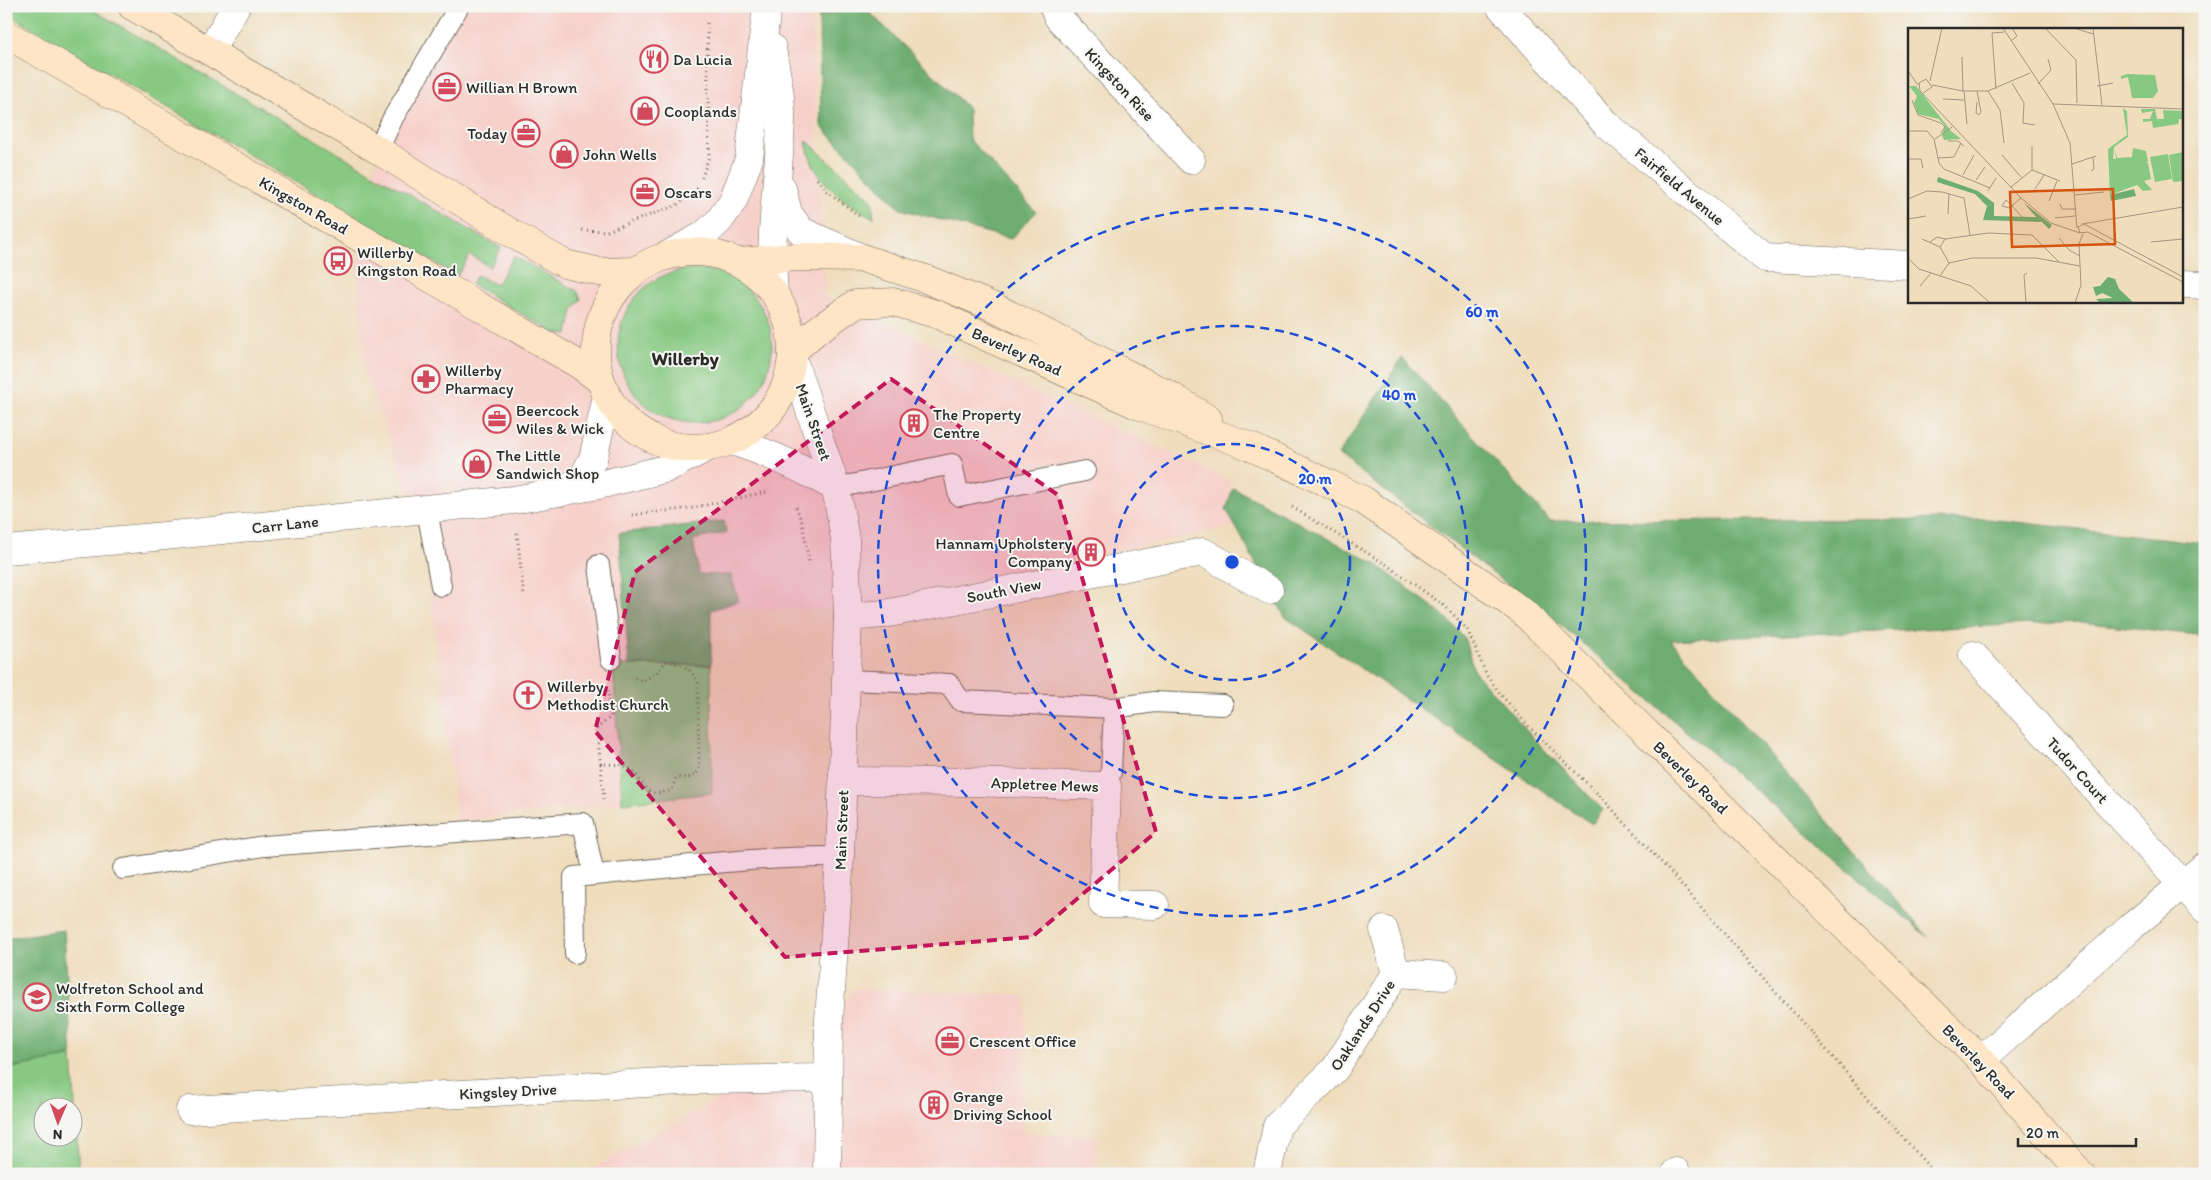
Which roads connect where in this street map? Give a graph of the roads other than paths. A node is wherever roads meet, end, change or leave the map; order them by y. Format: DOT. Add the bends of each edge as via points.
graph roads {
  1 [pos="132,6"];
  2 [pos="236,6"];
  3 [pos="459,6"];
  4 [pos="1052,6"];
  5 [pos="1500,6"];
  6 [pos="767,10"];
  7 [pos="6,34"];
  8 [pos="210,51"];
  9 [pos="378,150"];
  10 [pos="1191,160"];
  11 [pos="779,172"];
  12 [pos="670,254"];
  13 [pos="862,258"];
  14 [pos="771,259"];
  15 [pos="739,262"];
  16 [pos="1908,264"];
  17 [pos="634,271"];
  18 [pos="2184,284"];
  19 [pos="2205,285"];
  20 [pos="774,292"];
  21 [pos="792,354"];
  22 [pos="604,388"];
  23 [pos="720,444"];
  24 [pos="1249,446"];
  25 [pos="1085,471"];
  26 [pos="836,488"];
  27 [pos="562,492"];
  28 [pos="427,510"];
  29 [pos="6,550"];
  30 [pos="599,565"];
  31 [pos="442,586"];
  32 [pos="1269,590"];
  33 [pos="848,617"];
  34 [pos="1973,655"];
  35 [pos="608,665"];
  36 [pos="846,680"];
  37 [pos="1223,705"];
  38 [pos="1114,708"];
  39 [pos="1111,773"];
  40 [pos="843,780"];
  41 [pos="840,857"];
  42 [pos="2205,866"];
  43 [pos="123,869"];
  44 [pos="594,875"];
  45 [pos="2183,885"];
  46 [pos="1155,905"];
  47 [pos="2205,909"];
  48 [pos="1384,930"];
  49 [pos="575,953"];
  50 [pos="1396,973"];
  51 [pos="1444,976"];
  52 [pos="1981,1060"];
  53 [pos="827,1078"];
  54 [pos="190,1110"];
  55 [pos="826,1174"];
  56 [pos="1267,1174"];
  57 [pos="2081,1174"];
  1 -- 8 [label="main road"];
  2 -- 8 [label="street"];
  3 -- 9 [label="lane" via="393,118"];
  4 -- 10 [label="street, Kingston Rise" via="1058,17"];
  5 -- 16 [label="street, Fairfield Avenue" via="1605,123 1765,258"];
  6 -- 11 [label="street, Beverley Road" via="781,114"];
  6 -- 12 [label="street, Beverley Road" via="749,159 733,201 704,235"];
  7 -- 22 [label="main road, Kingston Road" via="578,364"];
  8 -- 9 [label="main road"];
  9 -- 17 [label="main road" via="565,264 600,272"];
  11 -- 13 [label="street, Beverley Road" via="788,212 801,231"];
  11 -- 14 [label="street, Beverley Road"];
  12 -- 15 [label="main road" via="694,251 717,254"];
  12 -- 17 [label="main road"];
  13 -- 14 [label="main road, Beverley Road"];
  13 -- 24 [label="main road, Beverley Road" via="994,306 1171,396"];
  14 -- 15 [label="main road, Beverley Road"];
  14 -- 20 [label="street, Beverley Road"];
  15 -- 20 [label="main road" via="759,275"];
  17 -- 22 [label="main road" via="608,302 600,320 596,360"];
  18 -- 19 [label="street"];
  20 -- 21 [label="main road" via="785,312"];
  21 -- 23 [label="main road" via="787,384 774,407 755,426"];
  21 -- 24 [label="main road, Beverley Road" via="816,331 855,304 894,302 936,314 1135,404"];
  21 -- 26 [label="street, Main Street"];
  22 -- 23 [label="main road" via="618,412 632,427 649,437 688,448"];
  22 -- 27 [label="street, Carr Lane" via="593,459 583,477"];
  23 -- 26 [label="street, Main Street" via="763,451"];
  23 -- 27 [label="street, Carr Lane" via="664,469"];
  24 -- 52 [label="main road, Beverley Road" via="1363,500 1522,611"];
  25 -- 26 [label="lane" via="959,496 952,464"];
  26 -- 33 [label="street, Main Street" via="845,539"];
  27 -- 28 [label="street, Carr Lane"];
  28 -- 29 [label="street, Carr Lane"];
  28 -- 31 [label="lane"];
  30 -- 35 [label="lane"];
  32 -- 33 [label="street, South View" via="1203,552 884,614"];
  33 -- 36 [label="street, Main Street"];
  34 -- 45 [label="street, Tudor Court"];
  36 -- 38 [label="lane" via="949,684 961,700"];
  36 -- 40 [label="street, Main Street"];
  37 -- 38 [label="lane" via="1154,702"];
  38 -- 39 [label="lane"];
  40 -- 41 [label="street, Main Street"];
  40 -- 46 [label="street, Appletree Mews" via="1107,786 1103,904"];
  41 -- 44 [label="lane"];
  41 -- 53 [label="street, Main Street"];
  42 -- 45 [label="street"];
  43 -- 44 [label="lane" via="264,846 583,823"];
  44 -- 49 [label="lane" via="574,877"];
  45 -- 47 [label="street, Tudor Court"];
  45 -- 52 [label="street"];
  48 -- 50 [label="street, Oaklands Drive"];
  50 -- 51 [label="street, Oaklands Drive"];
  50 -- 56 [label="street, Oaklands Drive" via="1335,1069 1277,1126"];
  52 -- 57 [label="main road, Beverley Road"];
  53 -- 54 [label="street, Kingsley Drive" via="697,1080"];
  53 -- 55 [label="street, Main Street"];
}
